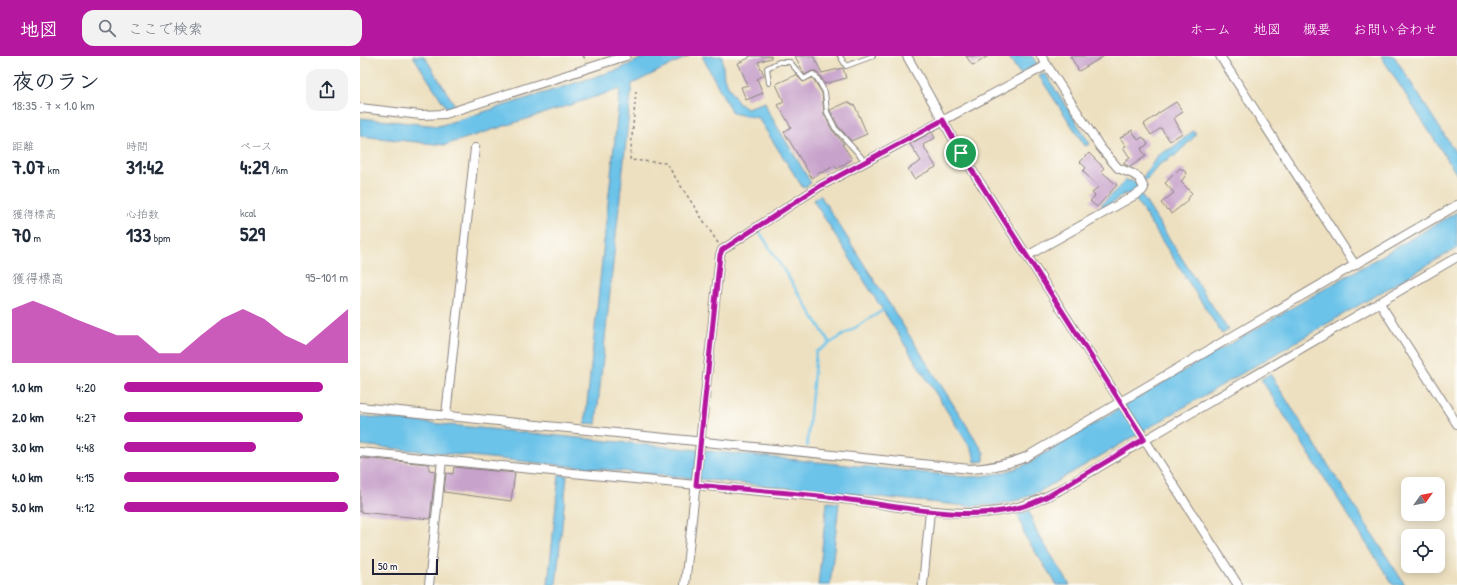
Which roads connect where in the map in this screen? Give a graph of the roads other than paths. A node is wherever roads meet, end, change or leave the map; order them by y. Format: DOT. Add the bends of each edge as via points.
graph roads {
  1 [pos="626,56"];
  2 [pos="840,56"];
  3 [pos="873,56"];
  4 [pos="907,56"];
  5 [pos="1041,56"];
  6 [pos="1220,56"];
  7 [pos="1047,65"];
  8 [pos="769,83"];
  9 [pos="360,108"];
  10 [pos="943,120"];
  11 [pos="475,148"];
  12 [pos="865,162"];
  13 [pos="1457,205"];
  14 [pos="1027,256"];
  15 [pos="1457,257"];
  16 [pos="1355,265"];
  17 [pos="1379,302"];
  18 [pos="1121,403"];
  19 [pos="360,407"];
  20 [pos="446,415"];
  21 [pos="1457,424"];
  22 [pos="1143,436"];
  23 [pos="700,444"];
  24 [pos="360,452"];
  25 [pos="442,460"];
  26 [pos="696,483"];
  27 [pos="930,511"];
  28 [pos="429,585"];
  29 [pos="685,585"];
  30 [pos="923,585"];
  31 [pos="1238,585"];
  1 -- 9 [label="street" via="445,114 421,115"];
  2 -- 3 [label="lane" via="846,66"];
  4 -- 10 [label="street"];
  5 -- 7 [label="street"];
  6 -- 16 [label="street"];
  7 -- 10 [label="street"];
  7 -- 14 [label="street" via="1100,148 1118,168 1133,174 1141,184 1130,198"];
  8 -- 12 [label="lane" via="767,68 779,62 790,62 804,79 812,74 817,78 825,92 827,112 835,128"];
  10 -- 12 [label="street"];
  10 -- 14 [label="street" via="961,153"];
  11 -- 20 [label="street"];
  12 -- 23 [label="street" via="820,186 722,250"];
  13 -- 16 [label="street"];
  14 -- 18 [label="street"];
  15 -- 17 [label="street"];
  16 -- 18 [label="street"];
  17 -- 21 [label="street"];
  17 -- 22 [label="street"];
  18 -- 22 [label="street"];
  18 -- 23 [label="street" via="1026,457 990,468 970,469"];
  19 -- 20 [label="street"];
  20 -- 23 [label="street"];
  22 -- 27 [label="street" via="1058,491 1036,502 998,512"];
  22 -- 31 [label="street"];
  23 -- 26 [label="street"];
  24 -- 25 [label="street"];
  25 -- 26 [label="street"];
  25 -- 28 [label="street"];
  26 -- 27 [label="street" via="842,498"];
  26 -- 29 [label="street"];
  27 -- 30 [label="street"];
}
